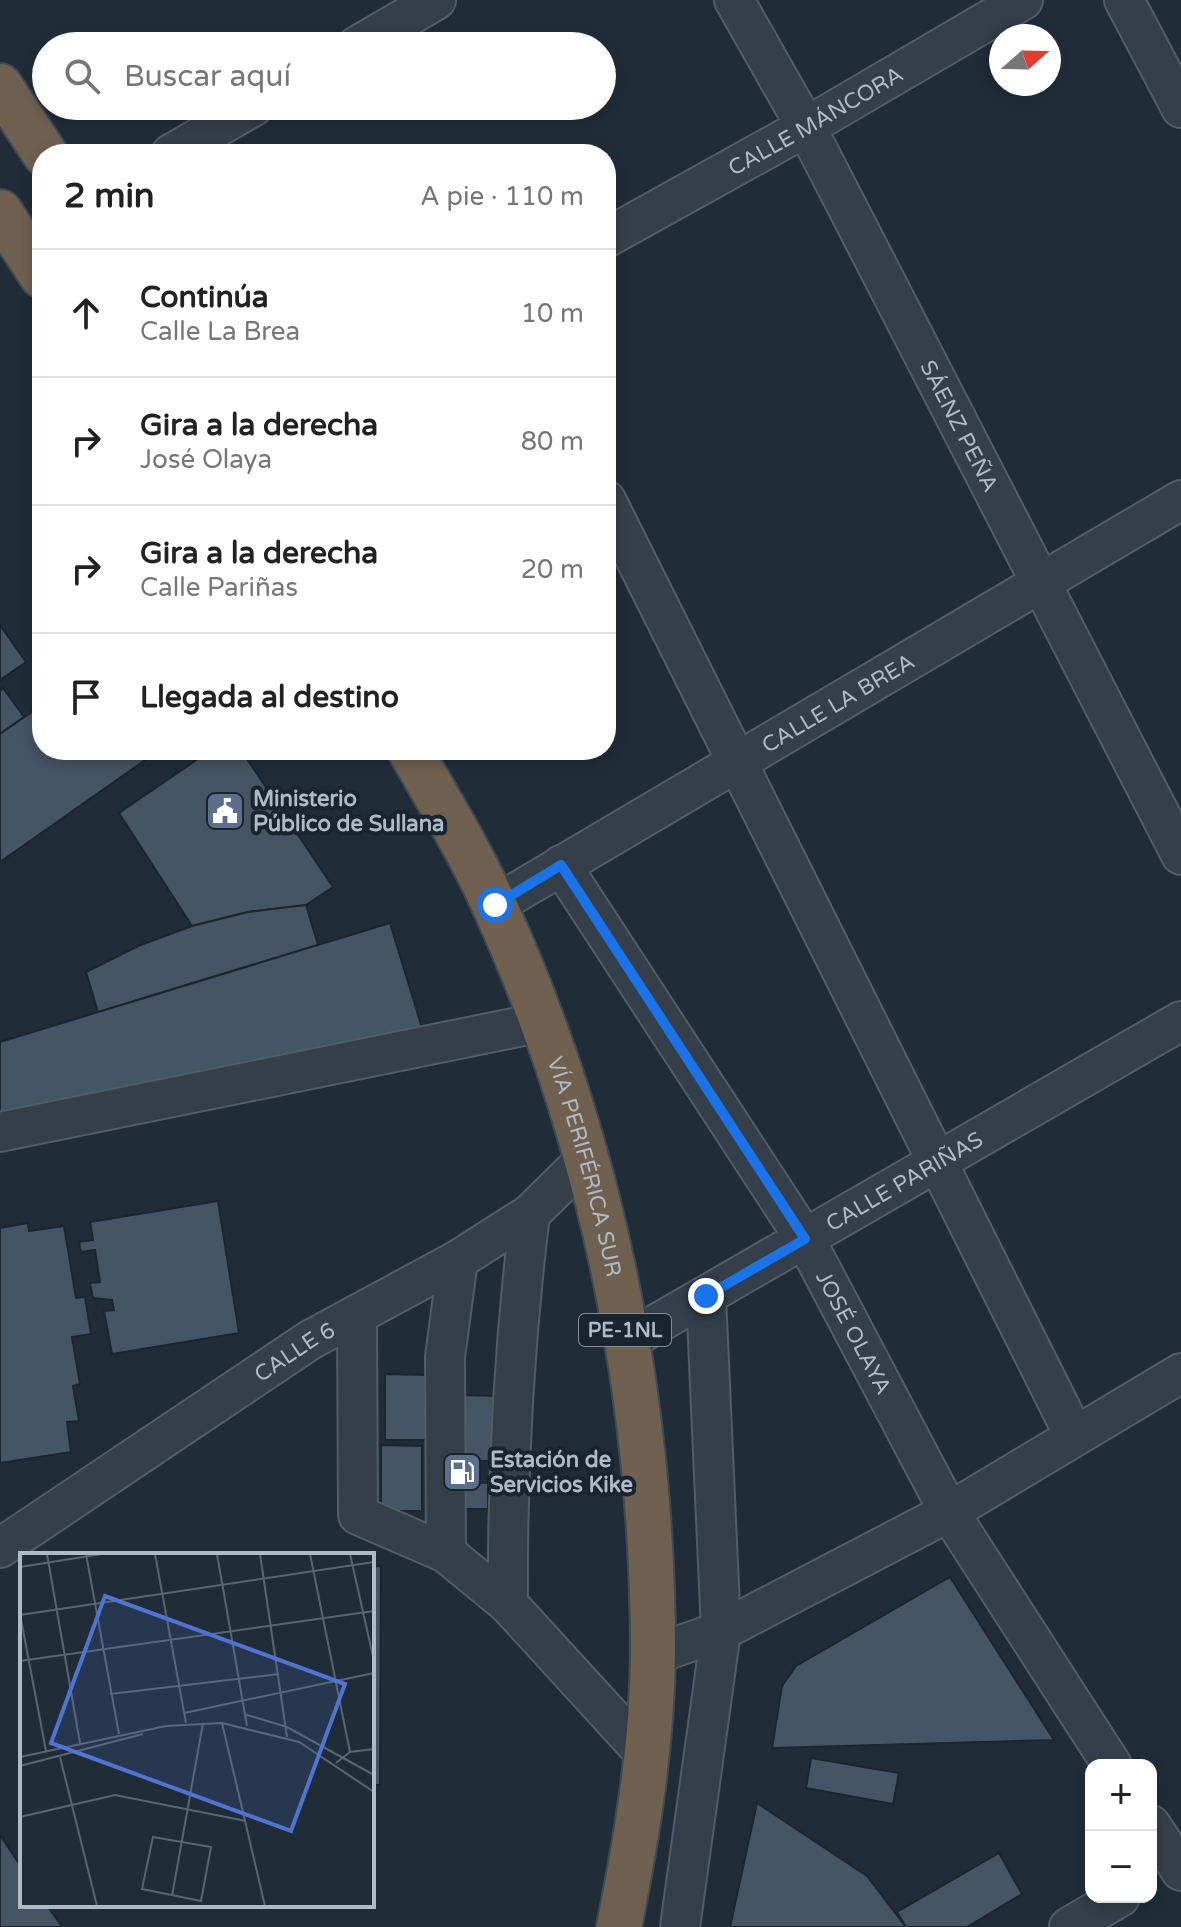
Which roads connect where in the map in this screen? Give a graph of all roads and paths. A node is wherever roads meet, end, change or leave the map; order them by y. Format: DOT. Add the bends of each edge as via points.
graph roads {
  1 [pos="436,0"];
  2 [pos="734,0"];
  3 [pos="1023,0"];
  4 [pos="1124,0"];
  5 [pos="381,32"];
  6 [pos="0,86"];
  7 [pos="1181,108"];
  8 [pos="230,120"];
  9 [pos="806,127"];
  10 [pos="38,144"];
  11 [pos="188,144"];
  12 [pos="0,212"];
  13 [pos="616,232"];
  14 [pos="32,261"];
  15 [pos="1181,500"];
  16 [pos="616,520"];
  17 [pos="1040,583"];
  18 [pos="414,760"];
  19 [pos="736,762"];
  20 [pos="1181,855"];
  21 [pos="561,865"];
  22 [pos="495,905"];
  23 [pos="1181,1021"];
  24 [pos="543,1022"];
  25 [pos="0,1132"];
  26 [pos="588,1157"];
  27 [pos="940,1161"];
  28 [pos="530,1214"];
  29 [pos="805,1239"];
  30 [pos="458,1260"];
  31 [pos="706,1296"];
  32 [pos="357,1316"];
  33 [pos="627,1341"];
  34 [pos="1181,1373"];
  35 [pos="1074,1435"];
  36 [pos="949,1512"];
  37 [pos="0,1548"];
  38 [pos="446,1553"];
  39 [pos="508,1604"];
  40 [pos="721,1631"];
  41 [pos="653,1655"];
  42 [pos="647,1756"];
  43 [pos="1108,1759"];
  44 [pos="1154,1831"];
  45 [pos="1172,1868"];
  46 [pos="1110,1903"];
  47 [pos="619,1927"];
  48 [pos="680,1927"];
  49 [pos="1069,1927"];
  1 -- 5 [label="street"];
  2 -- 9 [label="street, SÁENZ PEÑA"];
  3 -- 9 [label="street, CALLE MÁNCORA"];
  4 -- 7 [label="street"];
  6 -- 10 [label="highway"];
  8 -- 11 [label="street"];
  9 -- 13 [label="street, CALLE MÁNCORA"];
  9 -- 17 [label="street, SÁENZ PEÑA"];
  12 -- 14 [label="highway"];
  15 -- 17 [label="street, CALLE LA BREA"];
  16 -- 19 [label="street"];
  17 -- 19 [label="street, CALLE LA BREA"];
  17 -- 20 [label="street, SÁENZ PEÑA"];
  18 -- 22 [label="highway, VÍA PERIFÉRICA SUR / PE-1NL"];
  19 -- 21 [label="street, CALLE LA BREA"];
  19 -- 27 [label="street"];
  21 -- 22 [label="street, CALLE LA BREA"];
  21 -- 29 [label="street, JOSÉ OLAYA"];
  22 -- 24 [label="highway, VÍA PERIFÉRICA SUR / PE-1NL"];
  23 -- 27 [label="street, CALLE PARIÑAS"];
  24 -- 25 [label="street"];
  24 -- 26 [label="highway, VÍA PERIFÉRICA SUR / PE-1NL"];
  26 -- 28 [label="street, CALLE 6"];
  26 -- 33 [label="highway, VÍA PERIFÉRICA SUR / PE-1NL"];
  27 -- 29 [label="street, CALLE PARIÑAS"];
  27 -- 35 [label="street"];
  28 -- 30 [label="street, CALLE 6"];
  28 -- 39 [label="street" via="515,1333"];
  29 -- 31 [label="street, CALLE PARIÑAS"];
  29 -- 36 [label="street, JOSÉ OLAYA"];
  30 -- 32 [label="street, CALLE 6"];
  30 -- 38 [label="street" via="445,1357"];
  31 -- 33 [label="street, CALLE PARIÑAS"];
  31 -- 40 [label="street"];
  32 -- 37 [label="street, CALLE 6" via="310,1340"];
  32 -- 38 [label="street" via="358,1515"];
  33 -- 41 [label="highway, VÍA PERIFÉRICA SUR / PE-1NL" via="648,1511"];
  34 -- 35 [label="street"];
  35 -- 36 [label="street"];
  36 -- 40 [label="street"];
  36 -- 43 [label="street, JOSÉ OLAYA"];
  38 -- 39 [label="street"];
  39 -- 42 [label="street"];
  40 -- 41 [label="street"];
  40 -- 48 [label="street"];
  41 -- 42 [label="highway, VÍA PERIFÉRICA SUR / PE-1NL"];
  42 -- 47 [label="highway, VÍA PERIFÉRICA SUR / PE-1NL"];
  44 -- 45 [label="street"];
  46 -- 49 [label="street"];
}
